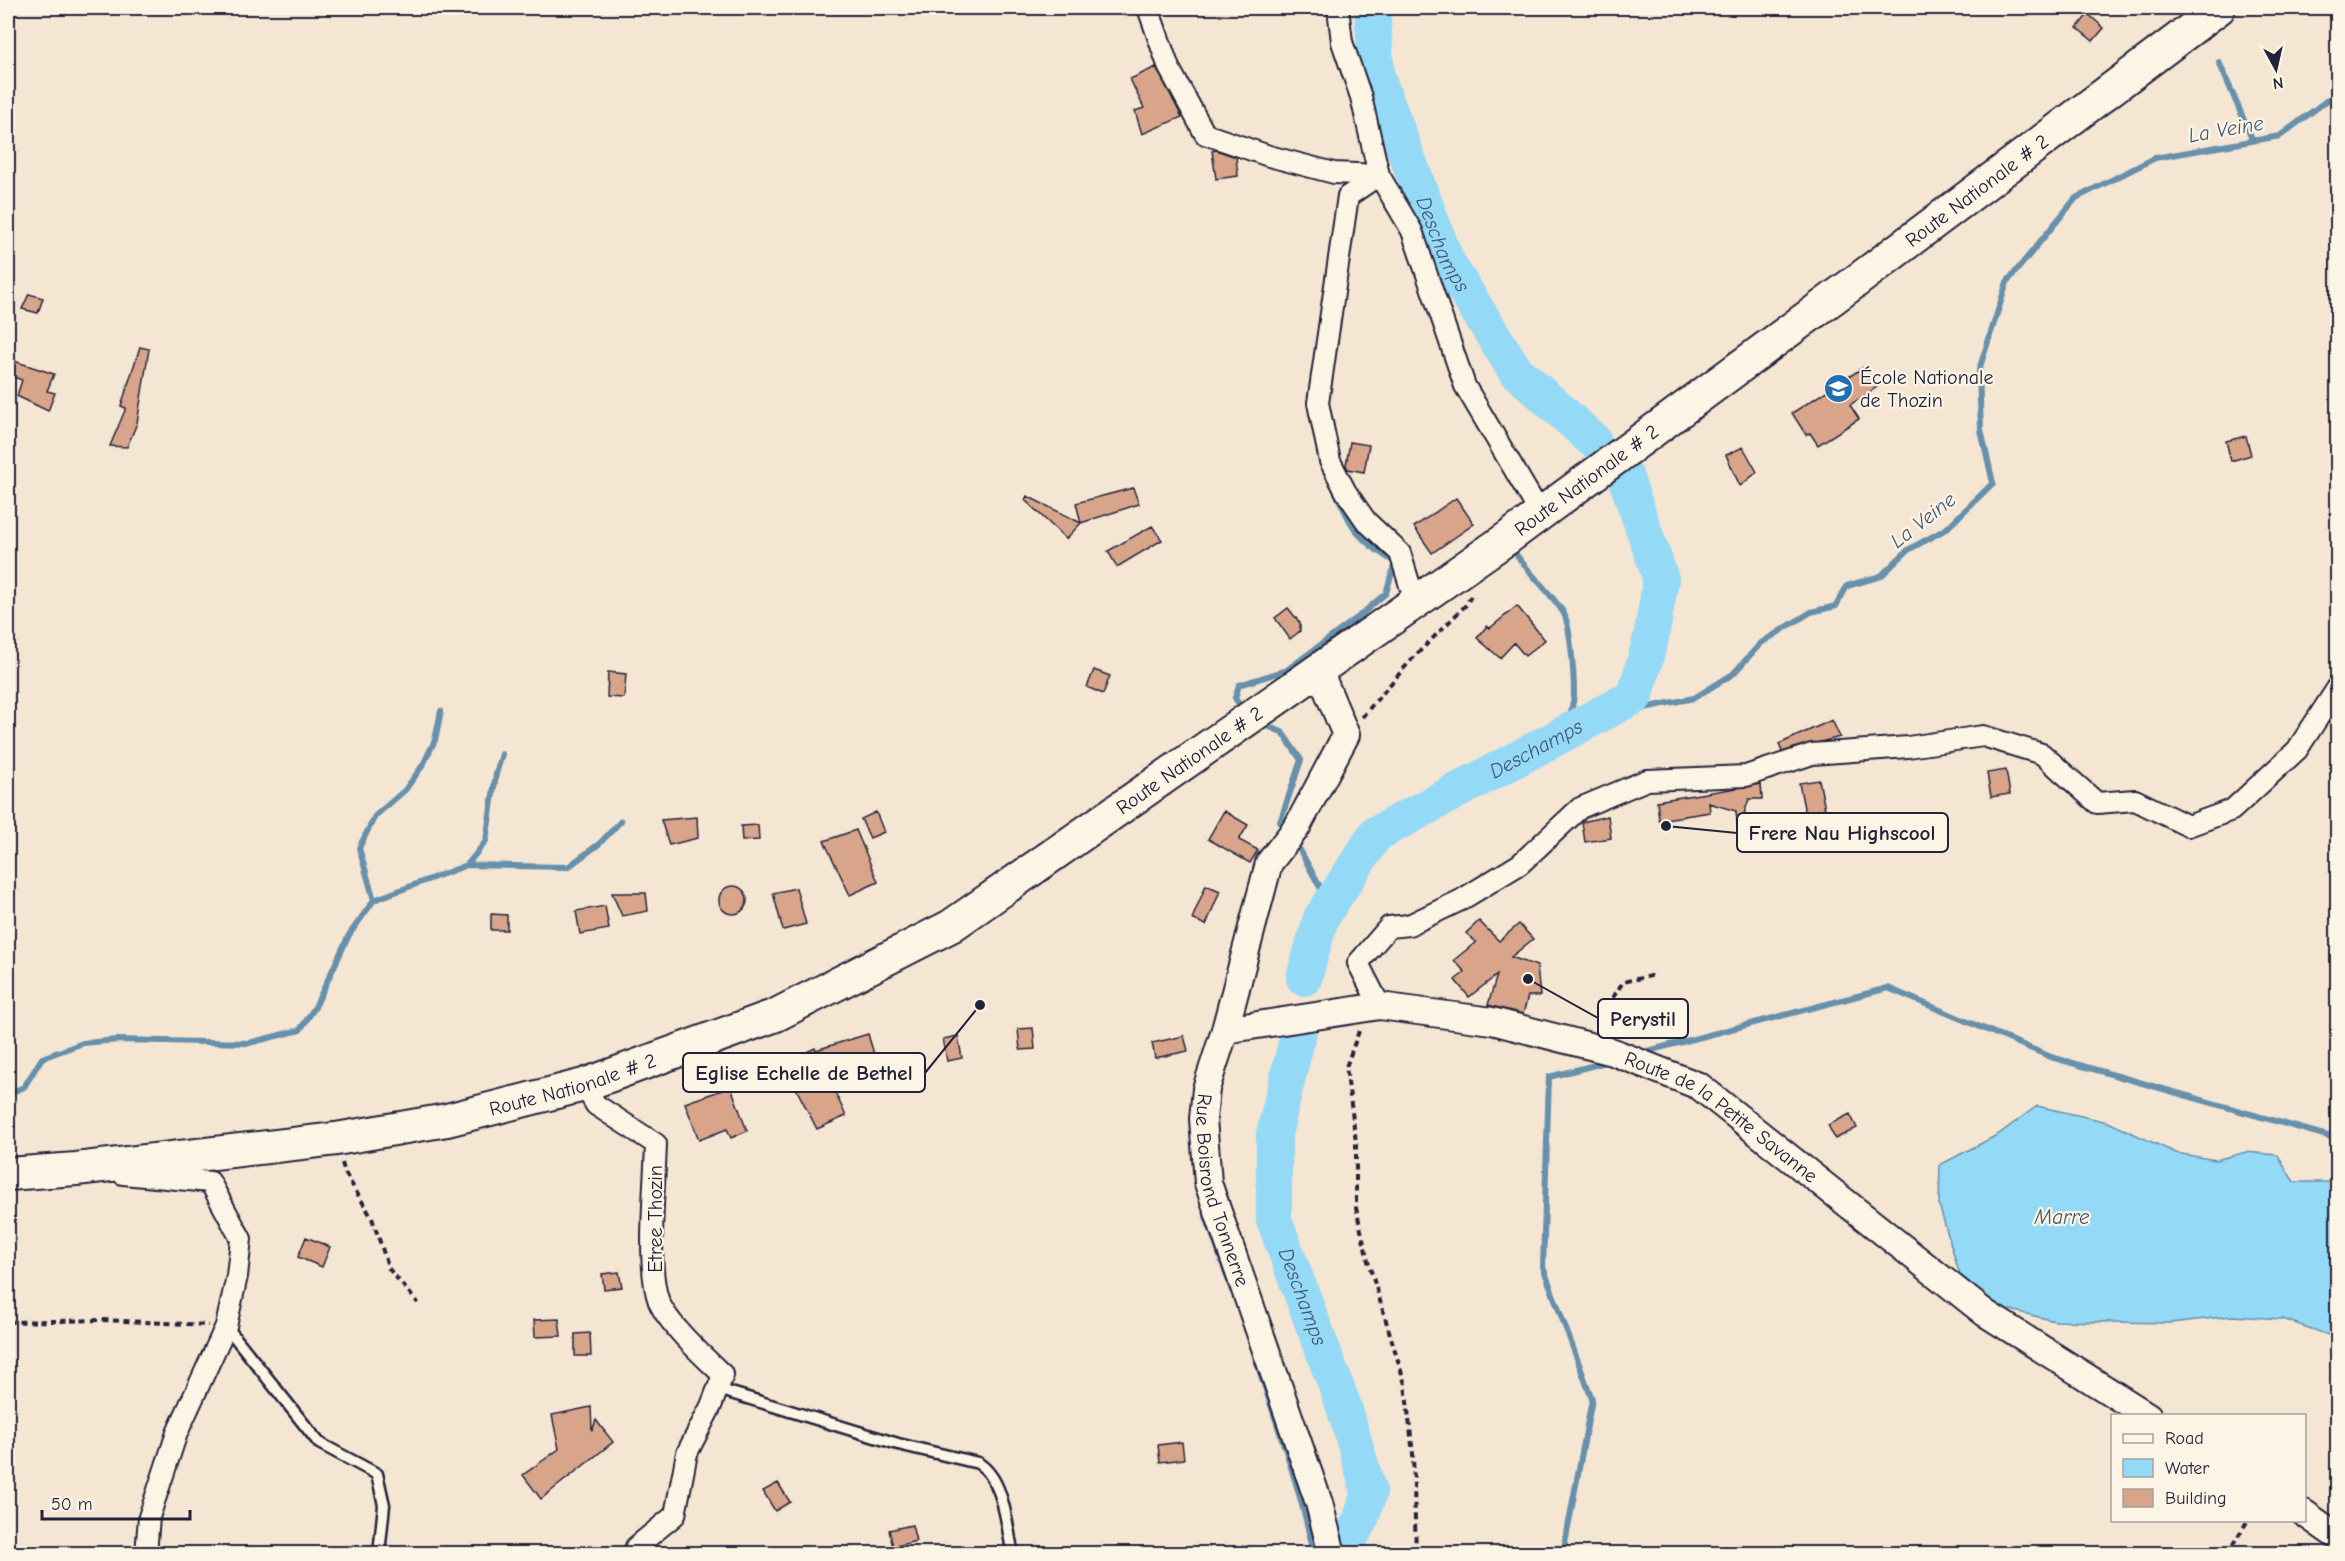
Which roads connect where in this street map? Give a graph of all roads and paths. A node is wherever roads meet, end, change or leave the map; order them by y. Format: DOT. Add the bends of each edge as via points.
graph roads {
  1 [pos="1148,8"];
  2 [pos="1338,8"];
  3 [pos="2219,8"];
  4 [pos="1379,175"];
  5 [pos="1540,513"];
  6 [pos="1472,595"];
  7 [pos="1414,602"];
  8 [pos="1318,668"];
  9 [pos="2337,687"];
  10 [pos="1346,735"];
  11 [pos="1655,975"];
  12 [pos="1373,1007"];
  13 [pos="1225,1030"];
  14 [pos="1595,1048"];
  15 [pos="584,1084"];
  16 [pos="336,1139"];
  17 [pos="76,1169"];
  18 [pos="8,1174"];
  19 [pos="418,1303"];
  20 [pos="8,1322"];
  21 [pos="226,1326"];
  22 [pos="718,1389"];
  23 [pos="2145,1414"];
  24 [pos="2306,1515"];
  25 [pos="2247,1522"];
  26 [pos="2337,1538"];
  27 [pos="146,1554"];
  28 [pos="379,1554"];
  29 [pos="633,1554"];
  30 [pos="1012,1554"];
  31 [pos="1332,1554"];
  32 [pos="1416,1554"];
  33 [pos="2227,1554"];
  1 -- 4 [label="street" via="1168,68 1205,134 1334,173"];
  2 -- 4 [label="street" via="1342,42 1361,97"];
  3 -- 5 [label="main road, Route Nationale # 2"];
  4 -- 5 [label="street" via="1412,231 1465,386"];
  4 -- 7 [label="street" via="1348,196 1318,403 1330,461 1366,521 1400,554"];
  5 -- 7 [label="main road, Route Nationale # 2"];
  6 -- 10 [label="path"];
  7 -- 8 [label="main road, Route Nationale # 2"];
  8 -- 10 [label="street"];
  8 -- 15 [label="main road, Route Nationale # 2" via="951,926 776,1015"];
  9 -- 12 [label="street" via="2297,750 2257,788 2232,810 2188,826 2135,800 2097,803 2042,754 1983,736 1908,747 1812,754 1746,776 1647,780 1580,808 1520,864 1461,900 1409,925 1389,927 1358,963"];
  10 -- 13 [label="street, Rue Boisrond Tonnerre" via="1297,827 1269,863"];
  11 -- 14 [label="path" via="1623,982 1608,1005"];
  12 -- 13 [label="street, Route de la Petite Savanne"];
  12 -- 14 [label="street, Route de la Petite Savanne" via="1492,1021"];
  12 -- 32 [label="path" via="1346,1067 1356,1142 1356,1208 1405,1384 1413,1454"];
  13 -- 31 [label="street, Rue Boisrond Tonnerre" via="1206,1089 1203,1119 1208,1183"];
  14 -- 23 [label="street, Route de la Petite Savanne" via="1699,1086 1985,1313"];
  15 -- 16 [label="main road, Route Nationale # 2" via="447,1120"];
  15 -- 22 [label="street, Etree Thozin" via="596,1106 656,1144 653,1275 659,1303 690,1343 723,1375"];
  16 -- 17 [label="main road, Route Nationale # 2"];
  16 -- 19 [label="path" via="345,1173 372,1218 389,1269"];
  17 -- 18 [label="main road, Route Nationale # 2"];
  17 -- 21 [label="street" via="210,1182 241,1239"];
  20 -- 21 [label="path" via="102,1320"];
  21 -- 27 [label="street" via="177,1433 149,1517"];
  21 -- 28 [label="lane" via="319,1443 377,1474 384,1505"];
  22 -- 29 [label="street" via="687,1454 675,1515 636,1547"];
  22 -- 30 [label="lane" via="898,1444 978,1463 988,1469 997,1485"];
  24 -- 26 [label="street"];
  25 -- 33 [label="path"];
}
